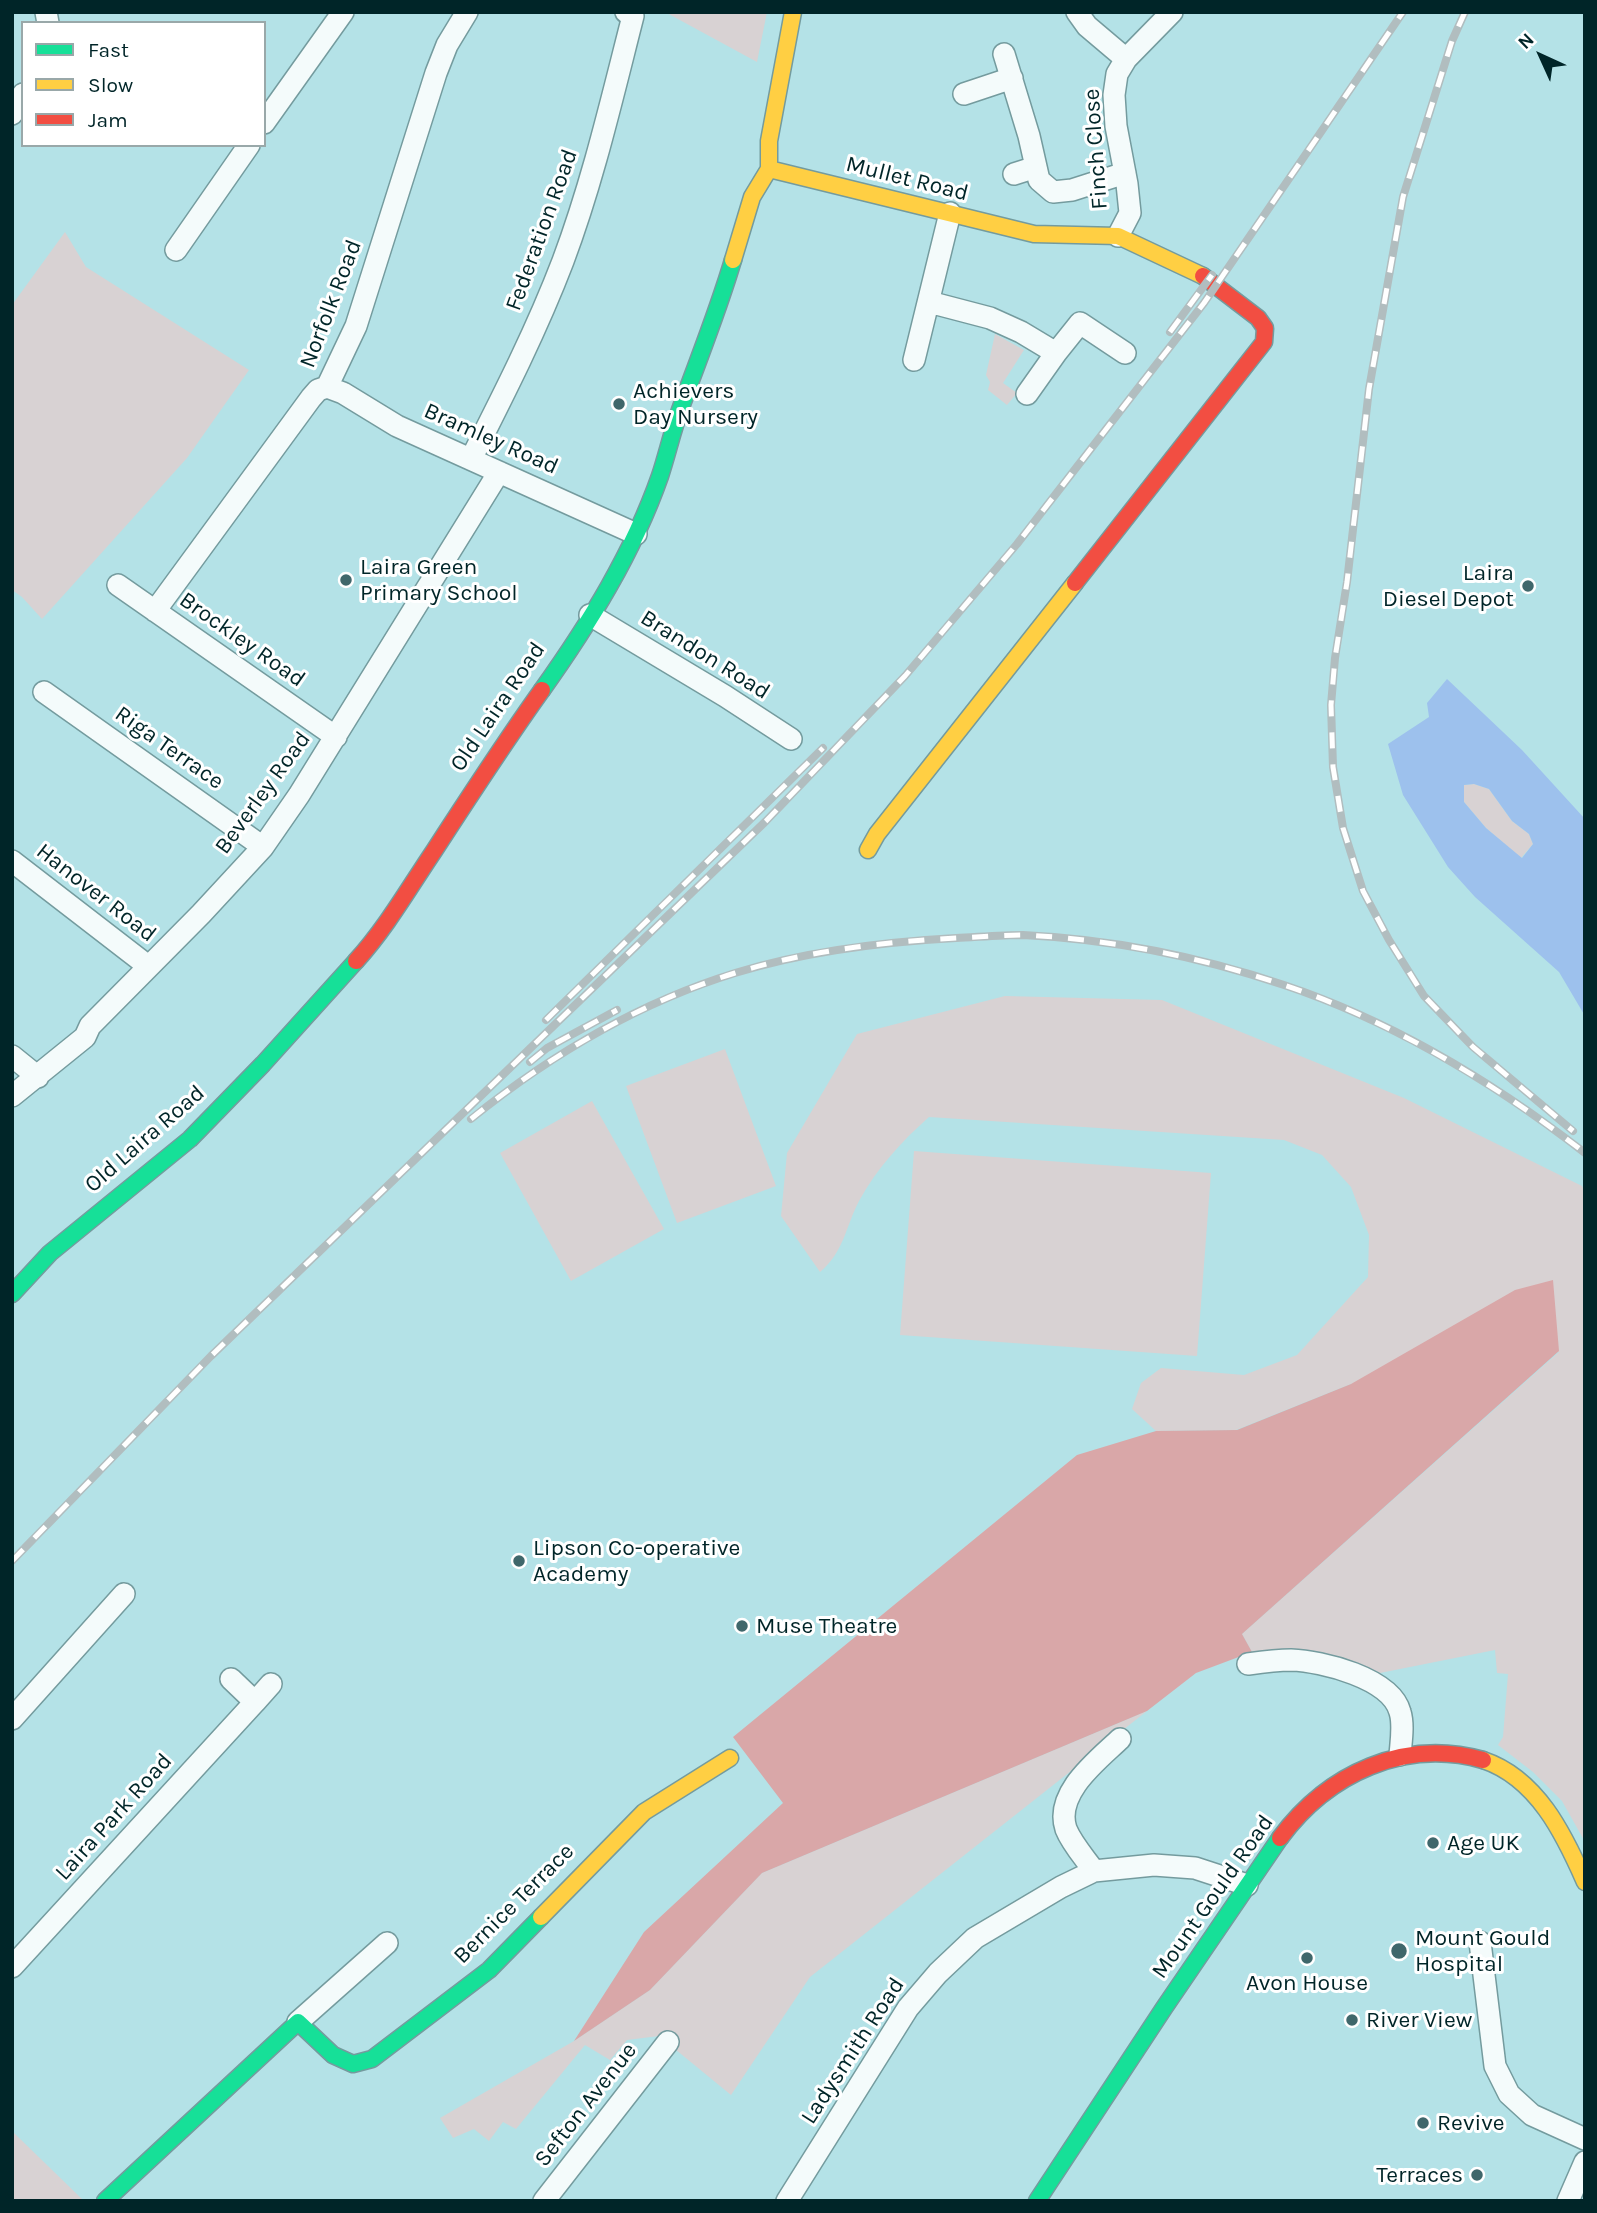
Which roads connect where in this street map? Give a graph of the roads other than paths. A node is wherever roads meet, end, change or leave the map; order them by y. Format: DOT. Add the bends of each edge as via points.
graph roads {
  1 [pos="343,12"];
  2 [pos="467,12"];
  3 [pos="626,12"];
  4 [pos="793,12"];
  5 [pos="1077,12"];
  6 [pos="1172,12"];
  7 [pos="1004,54"];
  8 [pos="1126,59"];
  9 [pos="1012,78"];
  10 [pos="964,94"];
  11 [pos="21,98"];
  12 [pos="12,114"];
  13 [pos="266,120"];
  14 [pos="248,147"];
  15 [pos="1036,167"];
  16 [pos="769,169"];
  17 [pos="1125,173"];
  18 [pos="1014,174"];
  19 [pos="950,213"];
  20 [pos="1118,236"];
  21 [pos="176,250"];
  22 [pos="929,302"];
  23 [pos="1125,353"];
  24 [pos="1056,354"];
  25 [pos="915,360"];
  26 [pos="327,387"];
  27 [pos="1027,394"];
  28 [pos="471,459"];
  29 [pos="499,472"];
  30 [pos="636,534"];
  31 [pos="118,585"];
  32 [pos="155,611"];
  33 [pos="590,615"];
  34 [pos="44,692"];
  35 [pos="335,737"];
  36 [pos="791,739"];
  37 [pos="263,847"];
  38 [pos="868,850"];
  39 [pos="12,861"];
  40 [pos="148,966"];
  41 [pos="12,1056"];
  42 [pos="38,1077"];
  43 [pos="12,1096"];
  44 [pos="12,1294"];
  45 [pos="124,1594"];
  46 [pos="1248,1664"];
  47 [pos="231,1679"];
  48 [pos="271,1684"];
  49 [pos="254,1702"];
  50 [pos="12,1719"];
  51 [pos="1120,1739"];
  52 [pos="1400,1755"];
  53 [pos="730,1758"];
  54 [pos="1094,1871"];
  55 [pos="1585,1881"];
  56 [pos="1247,1885"];
  57 [pos="1480,1942"];
  58 [pos="387,1943"];
  59 [pos="12,1967"];
  60 [pos="298,2022"];
  61 [pos="668,2042"];
  62 [pos="1585,2139"];
  63 [pos="1585,2162"];
  64 [pos="105,2201"];
  65 [pos="544,2201"];
  66 [pos="787,2201"];
  67 [pos="1037,2201"];
  68 [pos="1569,2201"];
  1 -- 13 [label="street"];
  2 -- 26 [label="street, Norfolk Road" via="436,73 363,304"];
  3 -- 28 [label="street, Federation Road" via="633,16 591,180 529,342"];
  4 -- 16 [label="street, Old Laira Road" via="769,141"];
  5 -- 8 [label="street"];
  6 -- 8 [label="street, Finch Close"];
  7 -- 9 [label="street"];
  8 -- 17 [label="street, Finch Close" via="1117,74 1114,95"];
  9 -- 10 [label="street"];
  9 -- 15 [label="street"];
  11 -- 12 [label="street"];
  14 -- 21 [label="street"];
  15 -- 17 [label="street" via="1039,180 1054,192"];
  15 -- 18 [label="street"];
  16 -- 19 [label="street, Mullet Road"];
  16 -- 30 [label="street, Old Laira Road" via="752,197 721,301"];
  17 -- 20 [label="street, Finch Close" via="1130,213"];
  19 -- 20 [label="street, Mullet Road" via="1034,234"];
  19 -- 22 [label="street"];
  20 -- 38 [label="street" via="1199,273 1258,318 1265,328 1264,342"];
  22 -- 24 [label="street" via="990,317"];
  22 -- 25 [label="street"];
  23 -- 24 [label="street" via="1080,323"];
  24 -- 27 [label="street"];
  26 -- 28 [label="street, Bramley Road" via="397,426"];
  26 -- 32 [label="street, Norfolk Road" via="311,398"];
  28 -- 29 [label="street, Bramley Road"];
  29 -- 30 [label="street, Bramley Road"];
  29 -- 35 [label="street, Beverley Road"];
  30 -- 33 [label="street, Old Laira Road"];
  31 -- 32 [label="street, Brockley Road"];
  32 -- 35 [label="street, Brockley Road"];
  33 -- 36 [label="street, Brandon Road"];
  33 -- 44 [label="street, Old Laira Road" via="369,947 190,1139 50,1253"];
  34 -- 37 [label="street, Riga Terrace"];
  35 -- 37 [label="street, Beverley Road"];
  37 -- 40 [label="street, Beverley Road"];
  39 -- 40 [label="street, Hanover Road"];
  40 -- 42 [label="street, Beverley Road" via="90,1026 85,1037"];
  41 -- 42 [label="street"];
  42 -- 43 [label="street, Beverley Road"];
  45 -- 50 [label="street"];
  46 -- 52 [label="street" via="1292,1660 1320,1664 1391,1694 1400,1712"];
  47 -- 49 [label="street"];
  48 -- 49 [label="street, Laira Park Road"];
  49 -- 59 [label="street, Laira Park Road"];
  51 -- 54 [label="street" via="1085,1773 1069,1796 1065,1812 1066,1829"];
  52 -- 55 [label="street, Mount Gould Road" via="1427,1752 1471,1757 1515,1776 1542,1803 1567,1841"];
  52 -- 56 [label="street, Mount Gould Road" via="1368,1766 1329,1791 1292,1823"];
  53 -- 60 [label="street, Bernice Terrace" via="644,1812 489,1970 372,2059 353,2064 333,2055"];
  54 -- 56 [label="street, Ladysmith Road" via="1154,1865 1195,1868"];
  54 -- 66 [label="street, Ladysmith Road" via="975,1938 938,1973 908,2008"];
  56 -- 67 [label="street, Mount Gould Road"];
  57 -- 62 [label="street" via="1495,2066 1509,2094 1532,2115"];
  58 -- 60 [label="street"];
  60 -- 64 [label="street"];
  61 -- 65 [label="street, Sefton Avenue"];
  63 -- 68 [label="street"];
}
